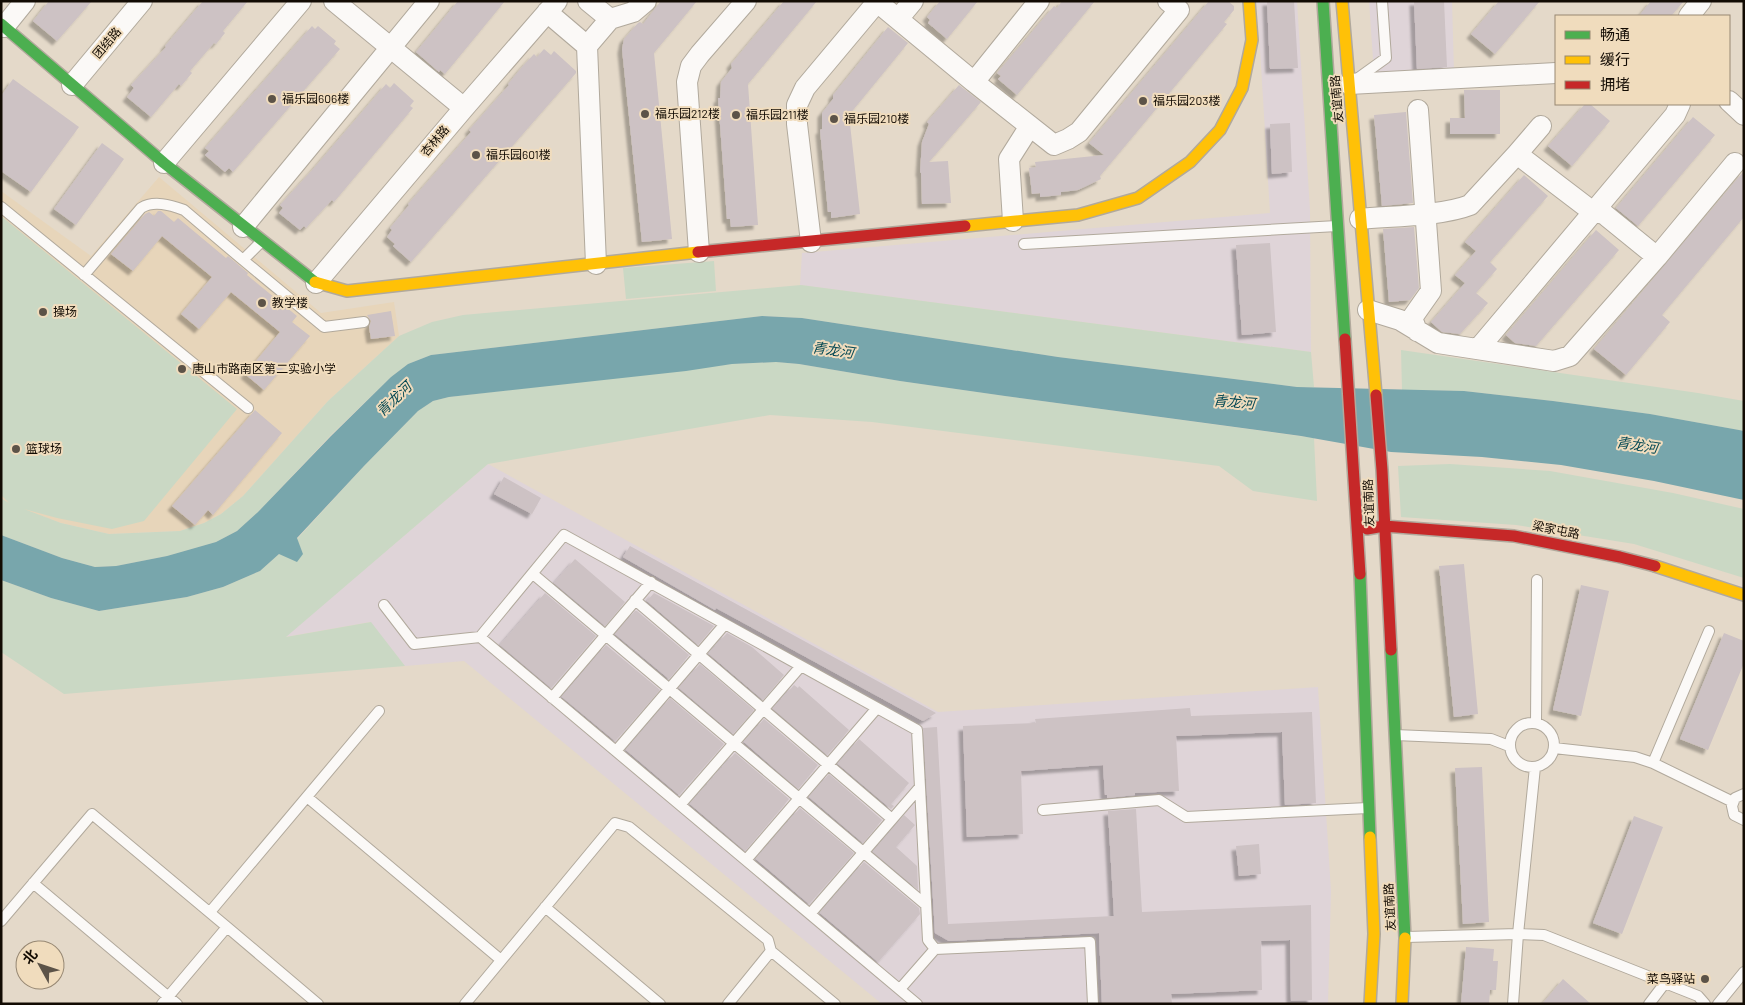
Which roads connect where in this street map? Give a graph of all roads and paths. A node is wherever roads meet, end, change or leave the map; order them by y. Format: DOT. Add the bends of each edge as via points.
graph roads {
  1 [pos="25,1"];
  2 [pos="142,1"];
  3 [pos="301,1"];
  4 [pos="334,1"];
  5 [pos="429,1"];
  6 [pos="588,1"];
  7 [pos="646,1"];
  8 [pos="746,1"];
  9 [pos="913,1"];
  10 [pos="1039,1"];
  11 [pos="1168,1"];
  12 [pos="1249,1"];
  13 [pos="1322,1"];
  14 [pos="1342,1"];
  15 [pos="1382,1"];
  16 [pos="1701,1"];
  17 [pos="876,2"];
  18 [pos="552,7"];
  19 [pos="1690,15"];
  20 [pos="610,19"];
  21 [pos="898,20"];
  22 [pos="3,26"];
  23 [pos="587,46"];
  24 [pos="390,48"];
  25 [pos="1555,73"];
  26 [pos="974,82"];
  27 [pos="1349,84"];
  28 [pos="72,85"];
  29 [pos="1730,102"];
  30 [pos="1680,105"];
  31 [pos="464,108"];
  32 [pos="1418,110"];
  33 [pos="1744,115"];
  34 [pos="1030,126"];
  35 [pos="1541,126"];
  36 [pos="1517,154"];
  37 [pos="1735,163"];
  38 [pos="164,164"];
  39 [pos="1,207"];
  40 [pos="1593,212"];
  41 [pos="1426,213"];
  42 [pos="1360,219"];
  43 [pos="1013,221"];
  44 [pos="1338,226"];
  45 [pos="243,227"];
  46 [pos="261,241"];
  47 [pos="811,242"];
  48 [pos="1024,244"];
  49 [pos="699,252"];
  50 [pos="1657,257"];
  51 [pos="243,260"];
  52 [pos="596,264"];
  53 [pos="84,275"];
  54 [pos="316,283"];
  55 [pos="1368,310"];
  56 [pos="364,322"];
  57 [pos="1417,331"];
  58 [pos="1478,349"];
  59 [pos="248,408"];
  60 [pos="1384,526"];
  61 [pos="1358,530"];
  62 [pos="533,574"];
  63 [pos="1538,580"];
  64 [pos="651,582"];
  65 [pos="1744,595"];
  66 [pos="635,600"];
  67 [pos="384,605"];
  68 [pos="725,624"];
  69 [pos="1709,631"];
  70 [pos="605,635"];
  71 [pos="480,637"];
  72 [pos="699,654"];
  73 [pos="801,666"];
  74 [pos="669,689"];
  75 [pos="552,698"];
  76 [pos="877,708"];
  77 [pos="763,709"];
  78 [pos="379,711"];
  79 [pos="1536,723"];
  80 [pos="1394,735"];
  81 [pos="733,743"];
  82 [pos="1509,746"];
  83 [pos="1554,748"];
  84 [pos="616,751"];
  85 [pos="1653,763"];
  86 [pos="828,765"];
  87 [pos="1535,768"];
  88 [pos="920,787"];
  89 [pos="1744,794"];
  90 [pos="307,797"];
  91 [pos="799,799"];
  92 [pos="1733,802"];
  93 [pos="680,805"];
  94 [pos="1369,808"];
  95 [pos="1043,810"];
  96 [pos="892,819"];
  97 [pos="1744,820"];
  98 [pos="863,853"];
  99 [pos="746,860"];
  100 [pos="33,884"];
  101 [pos="926,905"];
  102 [pos="545,907"];
  103 [pos="210,912"];
  104 [pos="810,914"];
  105 [pos="1,920"];
  106 [pos="227,927"];
  107 [pos="1518,934"];
  108 [pos="1405,937"];
  109 [pos="935,949"];
  110 [pos="771,951"];
  111 [pos="501,960"];
  112 [pos="1744,972"];
  113 [pos="1665,983"];
  114 [pos="900,989"];
  115 [pos="165,1000"];
  116 [pos="178,1004"];
  117 [pos="318,1004"];
  118 [pos="465,1004"];
  119 [pos="660,1004"];
  120 [pos="728,1004"];
  121 [pos="835,1004"];
  122 [pos="917,1004"];
  123 [pos="1093,1004"];
  124 [pos="1370,1004"];
  125 [pos="1402,1004"];
  126 [pos="1513,1004"];
  127 [pos="1649,1004"];
  128 [pos="1705,1004"];
  129 [pos="1718,1004"];
  1 -- 22 [label="street"];
  2 -- 28 [label="street, 团结路"];
  3 -- 38 [label="street"];
  4 -- 24 [label="street"];
  5 -- 24 [label="street"];
  6 -- 20 [label="street"];
  7 -- 20 [label="street" via="632,12"];
  8 -- 49 [label="street" via="691,66 687,82"];
  9 -- 21 [label="street"];
  10 -- 26 [label="street"];
  11 -- 34 [label="street" via="1179,10 1079,132 1054,144"];
  12 -- 43 [label="main road" via="1252,40 1242,88 1220,130 1190,162 1138,198 1078,216"];
  13 -- 44 [label="main road, 友谊南路"];
  14 -- 27 [label="main road, 友谊南路"];
  15 -- 27 [label="lane" via="1386,58"];
  16 -- 19 [label="street"];
  17 -- 21 [label="street"];
  17 -- 47 [label="street" via="805,88 797,105"];
  18 -- 23 [label="street"];
  18 -- 31 [label="street, 杏林路"];
  20 -- 23 [label="street"];
  21 -- 26 [label="street"];
  22 -- 28 [label="main road"];
  23 -- 52 [label="street"];
  24 -- 31 [label="street"];
  24 -- 45 [label="street"];
  25 -- 27 [label="street"];
  26 -- 34 [label="street"];
  27 -- 42 [label="main road, 友谊南路"];
  28 -- 38 [label="main road"];
  29 -- 33 [label="street"];
  30 -- 40 [label="street" via="1675,115"];
  31 -- 54 [label="street, 杏林路"];
  32 -- 41 [label="street"];
  34 -- 43 [label="street" via="1009,159"];
  35 -- 36 [label="street"];
  36 -- 40 [label="street"];
  36 -- 41 [label="street" via="1470,205"];
  37 -- 50 [label="street"];
  38 -- 45 [label="main road"];
  39 -- 53 [label="lane"];
  40 -- 50 [label="street" via="1604,214"];
  40 -- 58 [label="street"];
  41 -- 42 [label="street"];
  41 -- 57 [label="street" via="1431,291 1412,318"];
  42 -- 55 [label="main road, 友谊南路"];
  43 -- 47 [label="main road"];
  44 -- 48 [label="lane"];
  44 -- 61 [label="main road, 友谊南路"];
  45 -- 46 [label="main road"];
  46 -- 51 [label="lane"];
  46 -- 54 [label="main road"];
  47 -- 49 [label="main road"];
  49 -- 52 [label="main road"];
  50 -- 58 [label="street" via="1570,356 1554,362"];
  51 -- 53 [label="lane" via="184,210 166,205 147,205"];
  51 -- 56 [label="lane" via="324,327"];
  52 -- 54 [label="main road" via="347,291"];
  53 -- 59 [label="lane"];
  55 -- 57 [label="street" via="1400,320"];
  55 -- 60 [label="main road, 友谊南路"];
  57 -- 58 [label="street" via="1438,343"];
  60 -- 61 [label="main road, 梁家屯路"];
  60 -- 65 [label="main road, 梁家屯路" via="1514,536 1663,568"];
  60 -- 80 [label="main road, 友谊南路"];
  61 -- 94 [label="main road, 友谊南路"];
  62 -- 64 [label="lane" via="564,535"];
  62 -- 70 [label="lane"];
  62 -- 71 [label="lane"];
  63 -- 79 [label="lane"];
  64 -- 66 [label="lane"];
  64 -- 68 [label="lane"];
  66 -- 70 [label="lane"];
  66 -- 72 [label="lane"];
  67 -- 71 [label="lane" via="414,644"];
  68 -- 72 [label="lane"];
  68 -- 73 [label="lane"];
  69 -- 85 [label="lane"];
  70 -- 74 [label="lane"];
  70 -- 75 [label="lane"];
  71 -- 75 [label="lane"];
  72 -- 74 [label="lane"];
  72 -- 77 [label="lane"];
  73 -- 76 [label="lane"];
  73 -- 77 [label="lane"];
  74 -- 81 [label="lane"];
  74 -- 84 [label="lane"];
  75 -- 84 [label="lane"];
  76 -- 86 [label="lane"];
  76 -- 88 [label="lane" via="917,730"];
  77 -- 81 [label="lane"];
  77 -- 86 [label="lane"];
  78 -- 90 [label="lane"];
  79 -- 82 [label="lane" via="1526,723 1514,731"];
  79 -- 83 [label="lane" via="1547,728"];
  80 -- 82 [label="lane" via="1491,739"];
  80 -- 108 [label="main road, 友谊南路"];
  81 -- 91 [label="lane"];
  81 -- 93 [label="lane"];
  82 -- 87 [label="lane" via="1515,760"];
  83 -- 85 [label="lane" via="1635,757"];
  83 -- 87 [label="lane" via="1548,760"];
  84 -- 93 [label="lane"];
  85 -- 92 [label="lane"];
  86 -- 91 [label="lane"];
  86 -- 96 [label="lane"];
  87 -- 107 [label="lane"];
  88 -- 96 [label="lane"];
  88 -- 101 [label="lane"];
  89 -- 92 [label="lane"];
  90 -- 103 [label="lane"];
  90 -- 111 [label="lane"];
  91 -- 98 [label="lane"];
  91 -- 99 [label="lane"];
  92 -- 97 [label="lane" via="1734,815"];
  93 -- 99 [label="lane"];
  94 -- 95 [label="lane" via="1186,817 1159,800"];
  94 -- 124 [label="main road, 友谊南路" via="1374,934"];
  96 -- 98 [label="lane"];
  98 -- 101 [label="lane"];
  98 -- 104 [label="lane"];
  99 -- 104 [label="lane"];
  100 -- 103 [label="lane" via="92,814"];
  100 -- 105 [label="lane"];
  100 -- 115 [label="lane"];
  101 -- 109 [label="lane" via="928,940"];
  102 -- 110 [label="lane" via="615,823 629,827 768,940"];
  102 -- 111 [label="lane"];
  102 -- 119 [label="lane"];
  103 -- 106 [label="lane"];
  104 -- 114 [label="lane"];
  106 -- 115 [label="lane"];
  106 -- 117 [label="lane"];
  107 -- 108 [label="lane"];
  107 -- 113 [label="lane" via="1544,936"];
  107 -- 126 [label="lane"];
  108 -- 125 [label="main road, 友谊南路"];
  109 -- 114 [label="lane"];
  109 -- 123 [label="lane" via="1090,942"];
  110 -- 120 [label="lane"];
  110 -- 121 [label="lane"];
  111 -- 118 [label="lane"];
  112 -- 129 [label="lane"];
  113 -- 127 [label="lane"];
  113 -- 128 [label="lane" via="1698,996"];
  114 -- 122 [label="lane"];
  115 -- 116 [label="lane"];
}
